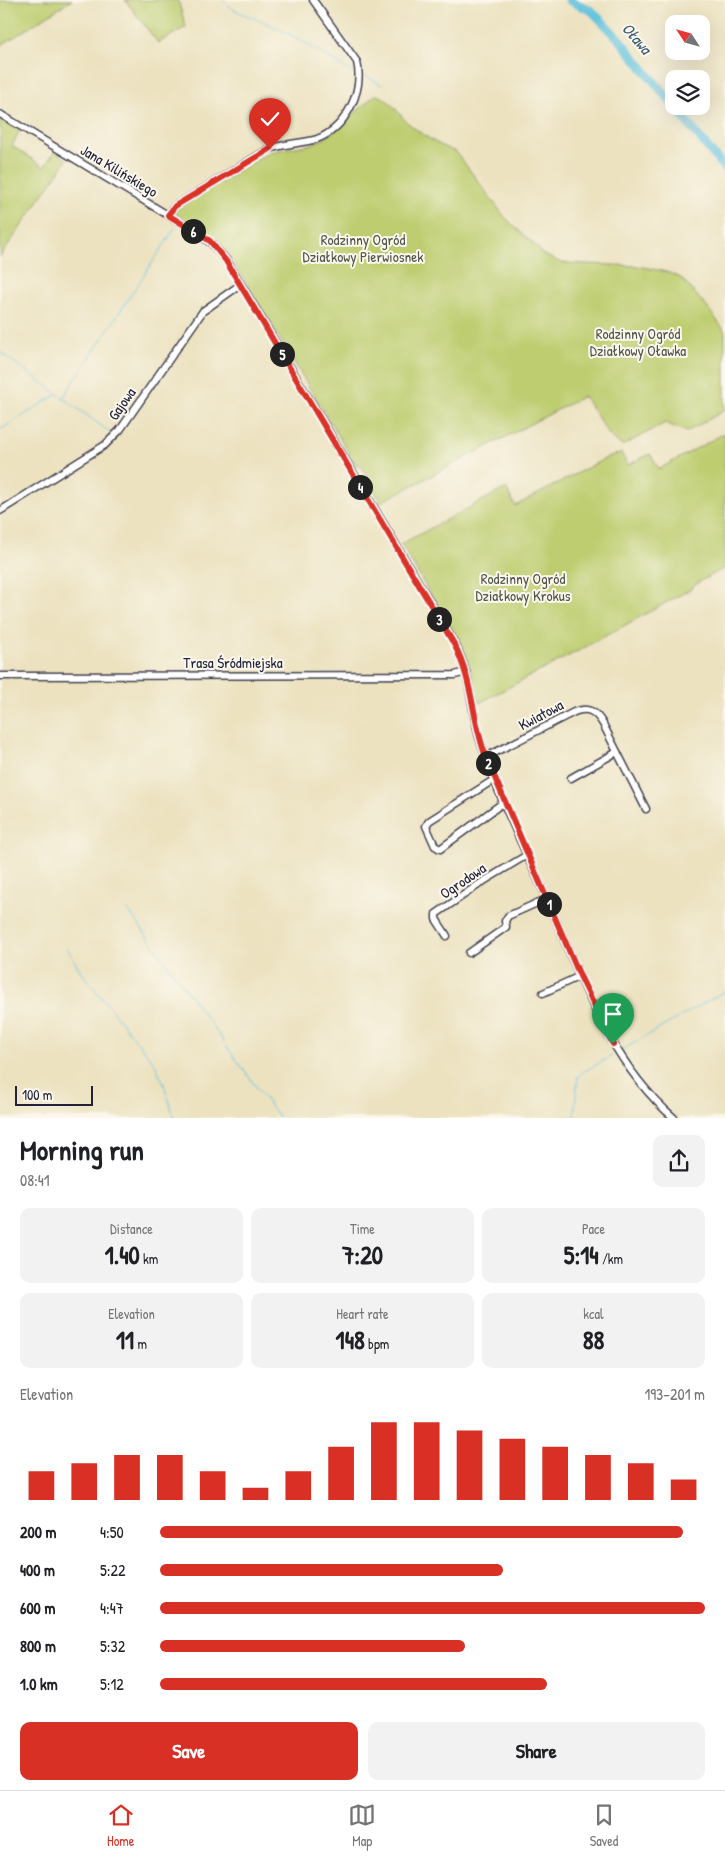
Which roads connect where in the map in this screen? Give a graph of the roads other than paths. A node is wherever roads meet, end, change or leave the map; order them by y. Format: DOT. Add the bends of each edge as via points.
graph roads {
  1 [pos="313,0"];
  2 [pos="0,114"];
  3 [pos="168,215"];
  4 [pos="240,285"];
  5 [pos="0,511"];
  6 [pos="466,672"];
  7 [pos="0,676"];
  8 [pos="617,752"];
  9 [pos="486,757"];
  10 [pos="571,778"];
  11 [pos="495,779"];
  12 [pos="504,802"];
  13 [pos="646,808"];
  14 [pos="527,855"];
  15 [pos="546,899"];
  16 [pos="447,936"];
  17 [pos="469,953"];
  18 [pos="580,976"];
  19 [pos="543,993"];
  20 [pos="671,1117"];
  1 -- 3 [label="street" via="358,68 359,85 342,120 316,139 270,149 175,206"];
  2 -- 3 [label="street, Jana Kilińskiego"];
  3 -- 4 [label="street, Jana Kilińskiego" via="212,244"];
  4 -- 5 [label="street, Gajowa" via="203,311 111,440"];
  4 -- 6 [label="street, Jana Kilińskiego" via="454,644"];
  6 -- 7 [label="street, Trasa Śródmiejska" via="457,675"];
  6 -- 9 [label="street, Jana Kilińskiego"];
  8 -- 9 [label="street, Kwiatowa" via="600,719 592,711 584,709"];
  8 -- 10 [label="street"];
  8 -- 13 [label="street, Kwiatowa"];
  9 -- 11 [label="street, Jana Kilińskiego"];
  11 -- 12 [label="street, Jana Kilińskiego"];
  11 -- 12 [label="street" via="429,821 426,826 435,846 440,849"];
  12 -- 14 [label="street, Jana Kilińskiego"];
  14 -- 15 [label="street, Jana Kilińskiego"];
  14 -- 16 [label="street, Ogrodowa" via="436,914"];
  15 -- 17 [label="street" via="508,916 506,927"];
  15 -- 18 [label="street, Jana Kilińskiego"];
  18 -- 19 [label="street"];
  18 -- 20 [label="street, Jana Kilińskiego" via="619,1054"];
}
